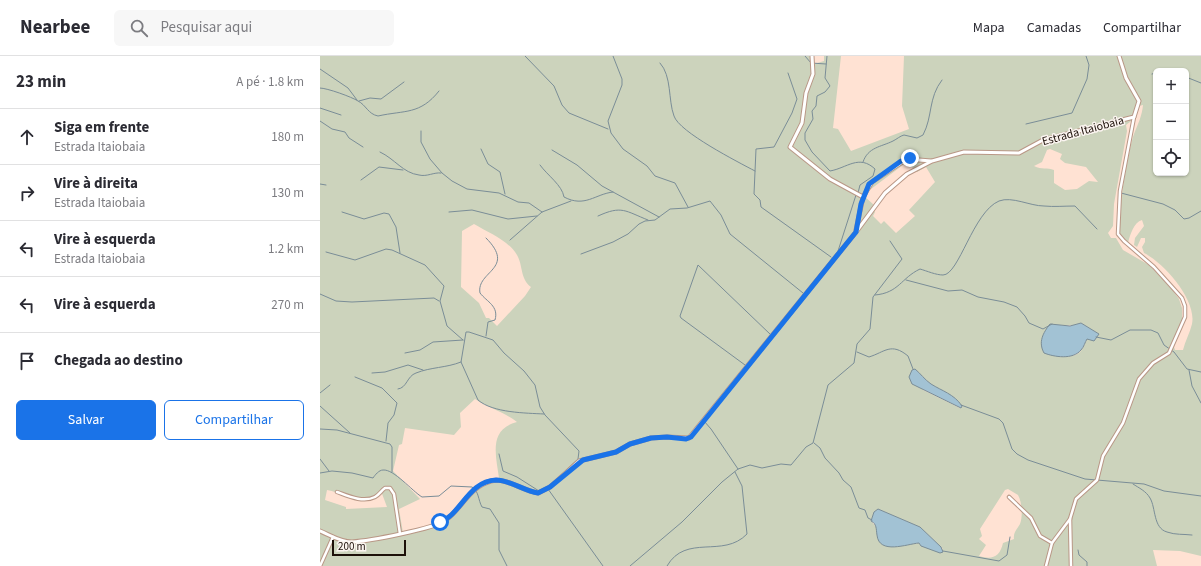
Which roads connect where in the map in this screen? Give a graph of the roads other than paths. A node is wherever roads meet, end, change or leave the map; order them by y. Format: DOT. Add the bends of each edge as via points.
graph roads {
  1 [pos="812,56"];
  2 [pos="1119,56"];
  3 [pos="1134,117"];
  4 [pos="932,161"];
  5 [pos="863,197"];
  6 [pos="856,232"];
  7 [pos="337,492"];
  8 [pos="1009,497"];
  9 [pos="1070,519"];
  10 [pos="320,531"];
  11 [pos="400,534"];
  12 [pos="333,537"];
  13 [pos="1052,544"];
  14 [pos="320,566"];
  15 [pos="1046,566"];
  16 [pos="1071,566"];
  1 -- 5 [label="street" via="813,74 806,93 802,123 790,148 830,179"];
  2 -- 3 [label="street, Estrada Itaiobaia" via="1126,78 1139,101"];
  3 -- 4 [label="street, Estrada Itaiobaia" via="1043,140 1019,153 968,151"];
  3 -- 9 [label="street" via="1120,191 1118,234 1154,267 1182,298 1185,317 1169,353 1153,362 1139,379 1123,423 1104,456 1097,480 1079,495"];
  4 -- 5 [label="street" via="910,158 901,161 869,184"];
  4 -- 6 [label="street, Estrada Itaiobaia" via="907,174 891,187"];
  5 -- 6 [label="street"];
  6 -- 11 [label="street, Estrada Itaiobaia" via="691,437 651,438 630,444 616,452 583,460 550,487 538,493 499,480 490,481 469,493 446,520"];
  7 -- 11 [label="street" via="349,497 366,499 376,496 385,488 390,488 394,494"];
  8 -- 13 [label="street" via="1031,518 1040,536"];
  9 -- 13 [label="street"];
  9 -- 16 [label="street"];
  10 -- 12 [label="street, Estrada Itaiobaia"];
  11 -- 12 [label="street, Estrada Itaiobaia" via="352,542"];
  12 -- 14 [label="street"];
  13 -- 15 [label="street"];
}
